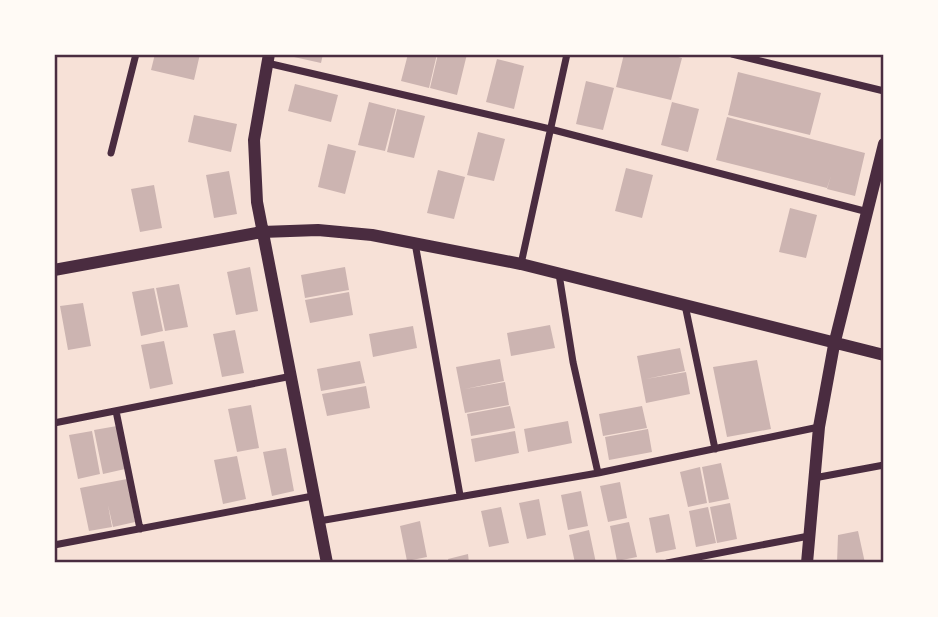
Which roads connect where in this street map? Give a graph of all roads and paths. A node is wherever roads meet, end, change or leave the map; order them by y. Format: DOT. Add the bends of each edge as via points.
graph roads {
  1 [pos="136,54"];
  2 [pos="567,54"];
  3 [pos="733,54"];
  4 [pos="765,58"];
  5 [pos="267,59"];
  6 [pos="884,91"];
  7 [pos="550,129"];
  8 [pos="884,144"];
  9 [pos="111,153"];
  10 [pos="868,212"];
  11 [pos="262,232"];
  12 [pos="414,243"];
  13 [pos="521,264"];
  14 [pos="54,271"];
  15 [pos="559,273"];
  16 [pos="685,304"];
  17 [pos="834,345"];
  18 [pos="884,355"];
  19 [pos="292,376"];
  20 [pos="116,411"];
  21 [pos="54,423"];
  22 [pos="819,427"];
  23 [pos="715,449"];
  24 [pos="884,465"];
  25 [pos="598,472"];
  26 [pos="814,478"];
  27 [pos="460,495"];
  28 [pos="313,496"];
  29 [pos="319,521"];
  30 [pos="140,528"];
  31 [pos="809,536"];
  32 [pos="54,545"];
  33 [pos="327,563"];
  34 [pos="667,563"];
  35 [pos="807,563"];
  1 -- 9 [label="street"];
  2 -- 7 [label="street"];
  3 -- 4 [label="street"];
  4 -- 6 [label="street"];
  5 -- 7 [label="street"];
  5 -- 11 [label="street" via="253,150"];
  7 -- 10 [label="street"];
  7 -- 13 [label="street"];
  8 -- 10 [label="street"];
  10 -- 17 [label="street"];
  11 -- 12 [label="street" via="318,230"];
  11 -- 14 [label="street"];
  11 -- 19 [label="street"];
  12 -- 13 [label="street"];
  12 -- 27 [label="street"];
  13 -- 15 [label="street"];
  15 -- 16 [label="street"];
  15 -- 25 [label="street"];
  16 -- 17 [label="street"];
  16 -- 23 [label="street"];
  17 -- 18 [label="street"];
  17 -- 22 [label="street"];
  19 -- 20 [label="street"];
  19 -- 28 [label="street"];
  20 -- 21 [label="street"];
  20 -- 30 [label="street"];
  22 -- 23 [label="street"];
  22 -- 26 [label="street"];
  23 -- 25 [label="street"];
  24 -- 26 [label="street"];
  25 -- 27 [label="street"];
  26 -- 31 [label="street"];
  27 -- 29 [label="street"];
  28 -- 29 [label="street"];
  28 -- 30 [label="street"];
  29 -- 33 [label="street"];
  30 -- 32 [label="street"];
  31 -- 34 [label="street"];
  31 -- 35 [label="street"];
}
